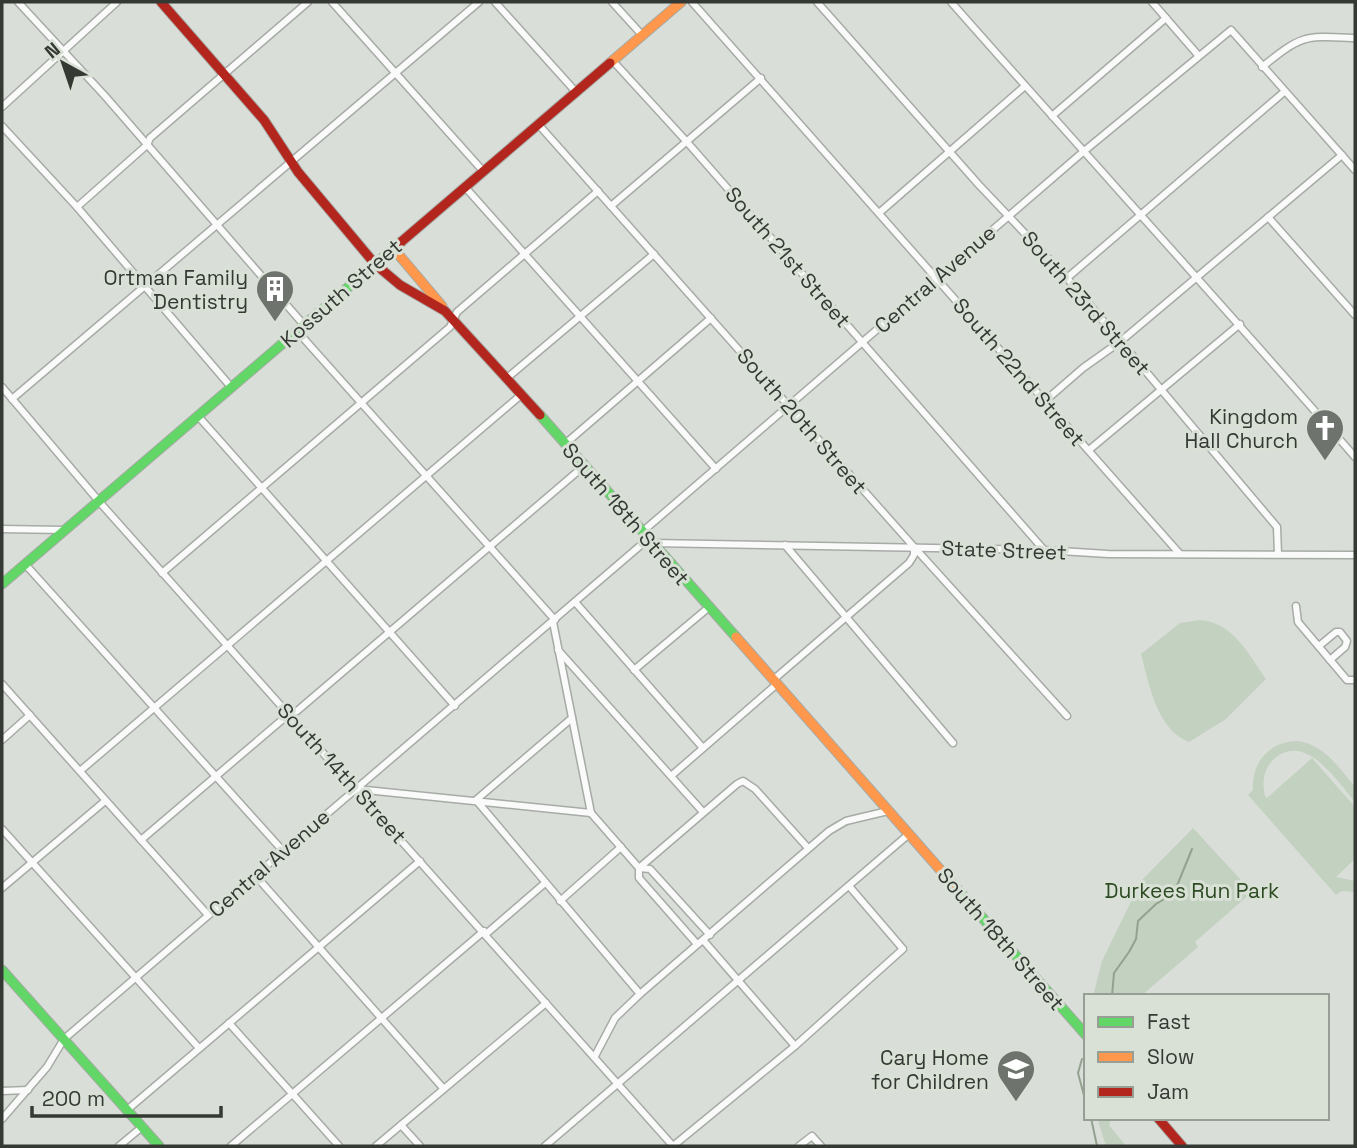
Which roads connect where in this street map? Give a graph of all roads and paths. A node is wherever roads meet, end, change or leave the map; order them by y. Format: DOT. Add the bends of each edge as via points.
graph roads {
  1 [pos="18,2"];
  2 [pos="117,2"];
  3 [pos="161,2"];
  4 [pos="308,2"];
  5 [pos="332,2"];
  6 [pos="479,2"];
  7 [pos="495,2"];
  8 [pos="612,2"];
  9 [pos="681,2"];
  10 [pos="692,2"];
  11 [pos="817,2"];
  12 [pos="951,2"];
  13 [pos="1152,2"];
  14 [pos="1166,18"];
  15 [pos="642,35"];
  16 [pos="1355,38"];
  17 [pos="65,51"];
  18 [pos="1198,55"];
  19 [pos="612,60"];
  20 [pos="1262,67"];
  21 [pos="397,73"];
  22 [pos="223,74"];
  23 [pos="761,78"];
  24 [pos="1025,86"];
  25 [pos="576,92"];
  26 [pos="1284,92"];
  27 [pos="2,107"];
  28 [pos="1052,116"];
  29 [pos="538,124"];
  30 [pos="2,126"];
  31 [pos="687,142"];
  32 [pos="147,145"];
  33 [pos="950,151"];
  34 [pos="1083,152"];
  35 [pos="1342,155"];
  36 [pos="292,162"];
  37 [pos="1355,170"];
  38 [pos="484,171"];
  39 [pos="465,187"];
  40 [pos="598,191"];
  41 [pos="77,206"];
  42 [pos="611,206"];
  43 [pos="879,213"];
  44 [pos="1009,215"];
  45 [pos="1140,215"];
  46 [pos="1268,217"];
  47 [pos="217,225"];
  48 [pos="393,248"];
  49 [pos="524,253"];
  50 [pos="654,254"];
  51 [pos="375,264"];
  52 [pos="1198,277"];
  53 [pos="937,278"];
  54 [pos="1067,278"];
  55 [pos="145,287"];
  56 [pos="444,311"];
  57 [pos="1355,314"];
  58 [pos="581,317"];
  59 [pos="711,318"];
  60 [pos="454,320"];
  61 [pos="1240,324"];
  62 [pos="300,328"];
  63 [pos="1121,341"];
  64 [pos="862,342"];
  65 [pos="507,379"];
  66 [pos="638,382"];
  67 [pos="2,387"];
  68 [pos="232,387"];
  69 [pos="1162,390"];
  70 [pos="521,395"];
  71 [pos="12,399"];
  72 [pos="1045,401"];
  73 [pos="361,403"];
  74 [pos="789,405"];
  75 [pos="198,416"];
  76 [pos="565,444"];
  77 [pos="1089,450"];
  78 [pos="1355,457"];
  79 [pos="583,466"];
  80 [pos="716,469"];
  81 [pos="426,476"];
  82 [pos="263,488"];
  83 [pos="99,501"];
  84 [pos="2,529"];
  85 [pos="65,530"];
  86 [pos="647,538"];
  87 [pos="785,545"];
  88 [pos="489,546"];
  89 [pos="914,547"];
  90 [pos="1044,550"];
  91 [pos="1179,553"];
  92 [pos="1278,554"];
  93 [pos="1355,555"];
  94 [pos="327,561"];
  95 [pos="25,564"];
  96 [pos="162,573"];
  97 [pos="2,584"];
  98 [pos="575,602"];
  99 [pos="1296,606"];
  100 [pos="708,608"];
  101 [pos="847,617"];
  102 [pos="554,621"];
  103 [pos="390,632"];
  104 [pos="228,646"];
  105 [pos="1319,646"];
  106 [pos="558,650"];
  107 [pos="1330,660"];
  108 [pos="634,670"];
  109 [pos="1355,680"];
  110 [pos="775,682"];
  111 [pos="2,684"];
  112 [pos="455,706"];
  113 [pos="156,708"];
  114 [pos="289,714"];
  115 [pos="30,715"];
  116 [pos="1068,716"];
  117 [pos="572,718"];
  118 [pos="2,740"];
  119 [pos="954,743"];
  120 [pos="703,748"];
  121 [pos="80,771"];
  122 [pos="216,776"];
  123 [pos="671,776"];
  124 [pos="356,789"];
  125 [pos="476,800"];
  126 [pos="105,801"];
  127 [pos="888,811"];
  128 [pos="703,812"];
  129 [pos="591,813"];
  130 [pos="2,829"];
  131 [pos="909,834"];
  132 [pos="141,840"];
  133 [pos="621,847"];
  134 [pos="808,848"];
  135 [pos="283,851"];
  136 [pos="420,861"];
  137 [pos="32,862"];
  138 [pos="639,868"];
  139 [pos="255,875"];
  140 [pos="545,883"];
  141 [pos="849,886"];
  142 [pos="2,888"];
  143 [pos="560,901"];
  144 [pos="208,915"];
  145 [pos="485,932"];
  146 [pos="703,940"];
  147 [pos="318,947"];
  148 [pos="2,970"];
  149 [pos="135,976"];
  150 [pos="739,980"];
  151 [pos="639,994"];
  152 [pos="546,1003"];
  153 [pos="382,1017"];
  154 [pos="229,1023"];
  155 [pos="1084,1033"];
  156 [pos="64,1039"];
  157 [pos="795,1046"];
  158 [pos="199,1048"];
  159 [pos="595,1056"];
  160 [pos="618,1083"];
  161 [pos="443,1088"];
  162 [pos="28,1090"];
  163 [pos="2,1091"];
  164 [pos="292,1095"];
  165 [pos="127,1110"];
  166 [pos="2,1119"];
  167 [pos="1160,1120"];
  168 [pos="401,1125"];
  169 [pos="142,1126"];
  170 [pos="119,1146"];
  171 [pos="159,1146"];
  172 [pos="232,1146"];
  173 [pos="339,1146"];
  174 [pos="376,1146"];
  175 [pos="420,1146"];
  176 [pos="545,1146"];
  177 [pos="673,1146"];
  178 [pos="799,1146"];
  179 [pos="821,1146"];
  180 [pos="1182,1146"];
  1 -- 17 [label="street"];
  2 -- 17 [label="street"];
  3 -- 22 [label="main road, South 18th Street"];
  4 -- 22 [label="street"];
  5 -- 21 [label="street"];
  6 -- 21 [label="street"];
  7 -- 25 [label="street"];
  8 -- 15 [label="street"];
  9 -- 15 [label="main road, Kossuth Street"];
  10 -- 23 [label="street, South 22nd Street"];
  11 -- 33 [label="street, South 23rd Street"];
  12 -- 24 [label="street"];
  13 -- 14 [label="street"];
  14 -- 18 [label="street"];
  14 -- 28 [label="street"];
  15 -- 19 [label="main road, Kossuth Street"];
  16 -- 20 [label="street" via="1302,38"];
  17 -- 27 [label="street"];
  17 -- 32 [label="street"];
  18 -- 20 [label="street, Central Avenue" via="1231,30"];
  18 -- 34 [label="street, Central Avenue"];
  19 -- 25 [label="main road, Kossuth Street"];
  19 -- 31 [label="street, South 21st Street"];
  20 -- 26 [label="street"];
  21 -- 36 [label="street"];
  21 -- 38 [label="street"];
  22 -- 32 [label="street"];
  22 -- 36 [label="main road, South 18th Street" via="264,120"];
  23 -- 31 [label="street"];
  23 -- 43 [label="street, South 22nd Street"];
  24 -- 28 [label="street"];
  24 -- 33 [label="street"];
  25 -- 29 [label="main road, Kossuth Street"];
  26 -- 35 [label="street"];
  26 -- 45 [label="street"];
  28 -- 34 [label="street"];
  29 -- 38 [label="main road, Kossuth Street"];
  29 -- 40 [label="street, South 20th Street"];
  30 -- 41 [label="street"];
  31 -- 42 [label="street"];
  31 -- 64 [label="street, South 21st Street"];
  32 -- 41 [label="street"];
  32 -- 47 [label="street"];
  33 -- 43 [label="street"];
  33 -- 44 [label="street, South 23rd Street"];
  34 -- 44 [label="street, Central Avenue"];
  34 -- 45 [label="street"];
  35 -- 37 [label="street"];
  35 -- 46 [label="street"];
  36 -- 47 [label="street"];
  36 -- 51 [label="main road, South 18th Street"];
  38 -- 39 [label="main road, Kossuth Street"];
  39 -- 48 [label="main road, Kossuth Street"];
  39 -- 49 [label="street"];
  40 -- 42 [label="street, South 20th Street"];
  40 -- 49 [label="street"];
  41 -- 55 [label="street"];
  42 -- 50 [label="street, South 20th Street"];
  43 -- 53 [label="street, South 22nd Street"];
  44 -- 53 [label="street, Central Avenue"];
  44 -- 54 [label="street, South 23rd Street"];
  45 -- 52 [label="street"];
  45 -- 54 [label="street"];
  46 -- 52 [label="street"];
  46 -- 57 [label="street"];
  47 -- 55 [label="street"];
  47 -- 62 [label="street"];
  48 -- 51 [label="main road, Kossuth Street"];
  48 -- 56 [label="main road"];
  49 -- 58 [label="street"];
  49 -- 60 [label="street" via="457,312"];
  50 -- 58 [label="street"];
  50 -- 59 [label="street, South 20th Street"];
  51 -- 56 [label="main road, South 18th Street"];
  51 -- 62 [label="main road, Kossuth Street"];
  52 -- 61 [label="street"];
  52 -- 63 [label="street"];
  53 -- 64 [label="street, Central Avenue"];
  53 -- 72 [label="street, South 22nd Street"];
  54 -- 63 [label="street, South 23rd Street"];
  55 -- 68 [label="street"];
  55 -- 71 [label="street"];
  56 -- 60 [label="main road, South 18th Street"];
  58 -- 65 [label="street"];
  58 -- 66 [label="street"];
  59 -- 66 [label="street"];
  59 -- 74 [label="street, South 20th Street"];
  60 -- 65 [label="main road, South 18th Street"];
  60 -- 73 [label="street"];
  61 -- 69 [label="street"];
  61 -- 78 [label="street"];
  62 -- 68 [label="main road, Kossuth Street"];
  62 -- 73 [label="street"];
  63 -- 69 [label="street, South 23rd Street"];
  63 -- 72 [label="street"];
  64 -- 74 [label="street, Central Avenue"];
  64 -- 90 [label="street, South 21st Street"];
  65 -- 70 [label="main road, South 18th Street"];
  66 -- 76 [label="street"];
  66 -- 80 [label="street"];
  67 -- 71 [label="street, South 14th Street"];
  68 -- 75 [label="main road, Kossuth Street"];
  69 -- 77 [label="street"];
  69 -- 92 [label="street, South 23rd Street" via="1276,527"];
  70 -- 76 [label="main road, South 18th Street"];
  70 -- 81 [label="street"];
  71 -- 83 [label="street, South 14th Street"];
  72 -- 77 [label="street, South 22nd Street"];
  73 -- 81 [label="street"];
  73 -- 82 [label="street"];
  74 -- 80 [label="street, Central Avenue"];
  74 -- 89 [label="street, South 20th Street"];
  75 -- 82 [label="street"];
  75 -- 83 [label="main road, Kossuth Street"];
  76 -- 79 [label="main road, South 18th Street"];
  77 -- 91 [label="street, South 22nd Street"];
  79 -- 86 [label="main road, South 18th Street"];
  79 -- 88 [label="street"];
  80 -- 86 [label="street, Central Avenue"];
  81 -- 88 [label="street"];
  81 -- 94 [label="street"];
  82 -- 94 [label="street"];
  82 -- 96 [label="street"];
  83 -- 85 [label="main road, Kossuth Street"];
  83 -- 96 [label="street, South 14th Street"];
  84 -- 85 [label="street"];
  85 -- 95 [label="main road, Kossuth Street"];
  86 -- 87 [label="street, State Street"];
  86 -- 98 [label="street, Central Avenue"];
  86 -- 100 [label="main road, South 18th Street"];
  87 -- 89 [label="street, State Street"];
  87 -- 101 [label="street"];
  88 -- 102 [label="street"];
  88 -- 103 [label="street"];
  89 -- 90 [label="street, State Street"];
  89 -- 101 [label="street" via="909,563"];
  89 -- 116 [label="street, South 20th Street"];
  90 -- 91 [label="street, State Street"];
  91 -- 92 [label="street, State Street"];
  92 -- 93 [label="street, State Street"];
  94 -- 103 [label="street"];
  94 -- 104 [label="street"];
  95 -- 97 [label="main road, Kossuth Street"];
  95 -- 113 [label="street"];
  96 -- 104 [label="street, South 14th Street"];
  98 -- 102 [label="street, Central Avenue"];
  98 -- 108 [label="street"];
  99 -- 105 [label="street" via="1298,622"];
  100 -- 108 [label="street"];
  100 -- 110 [label="main road, South 18th Street"];
  101 -- 110 [label="street"];
  101 -- 119 [label="street"];
  102 -- 106 [label="street"];
  102 -- 112 [label="street, Central Avenue"];
  103 -- 112 [label="street"];
  103 -- 114 [label="street"];
  104 -- 113 [label="street"];
  104 -- 114 [label="street, South 14th Street"];
  105 -- 107 [label="street"];
  105 -- 107 [label="street" via="1336,632 1345,637 1345,647"];
  106 -- 117 [label="street"];
  106 -- 123 [label="street"];
  107 -- 109 [label="street" via="1347,680"];
  108 -- 120 [label="street"];
  110 -- 120 [label="street"];
  110 -- 127 [label="main road, South 18th Street"];
  111 -- 115 [label="street"];
  112 -- 124 [label="street, Central Avenue"];
  113 -- 121 [label="street"];
  113 -- 122 [label="street"];
  114 -- 122 [label="street"];
  114 -- 124 [label="street, South 14th Street"];
  115 -- 118 [label="street"];
  115 -- 121 [label="street"];
  117 -- 125 [label="street"];
  117 -- 129 [label="street"];
  120 -- 123 [label="street"];
  121 -- 126 [label="street"];
  122 -- 132 [label="street"];
  122 -- 135 [label="street"];
  123 -- 128 [label="street"];
  124 -- 125 [label="street"];
  124 -- 135 [label="street, Central Avenue"];
  124 -- 136 [label="street, South 14th Street"];
  125 -- 129 [label="street"];
  125 -- 140 [label="street"];
  126 -- 132 [label="street"];
  126 -- 137 [label="street"];
  127 -- 131 [label="main road, South 18th Street"];
  127 -- 134 [label="street" via="846,821"];
  128 -- 134 [label="street" via="737,784 749,783"];
  128 -- 138 [label="street"];
  129 -- 133 [label="street"];
  130 -- 137 [label="street"];
  131 -- 141 [label="street"];
  131 -- 155 [label="main road, South 18th Street"];
  132 -- 144 [label="street"];
  133 -- 138 [label="street"];
  133 -- 143 [label="street"];
  134 -- 146 [label="street"];
  135 -- 139 [label="street, Central Avenue"];
  136 -- 145 [label="street, South 14th Street"];
  136 -- 147 [label="street"];
  137 -- 142 [label="street"];
  137 -- 149 [label="street"];
  138 -- 146 [label="street" via="639,878"];
  138 -- 146 [label="street" via="650,869"];
  139 -- 144 [label="street, Central Avenue"];
  139 -- 147 [label="street"];
  140 -- 143 [label="street"];
  140 -- 145 [label="street"];
  141 -- 150 [label="street"];
  141 -- 157 [label="street" via="903,949"];
  143 -- 151 [label="street"];
  144 -- 149 [label="street, Central Avenue"];
  145 -- 152 [label="street, South 14th Street"];
  145 -- 153 [label="street"];
  146 -- 150 [label="street"];
  146 -- 151 [label="street"];
  147 -- 153 [label="street"];
  147 -- 154 [label="street"];
  148 -- 156 [label="main road"];
  149 -- 156 [label="street, Central Avenue"];
  149 -- 158 [label="street"];
  150 -- 157 [label="street"];
  150 -- 160 [label="street"];
  151 -- 159 [label="street" via="615,1018"];
  152 -- 159 [label="street, South 14th Street"];
  152 -- 161 [label="street"];
  153 -- 161 [label="street"];
  153 -- 164 [label="street"];
  154 -- 158 [label="street"];
  154 -- 164 [label="street"];
  156 -- 162 [label="street, Central Avenue"];
  156 -- 165 [label="main road"];
  157 -- 177 [label="street"];
  158 -- 165 [label="street"];
  159 -- 160 [label="street, South 14th Street"];
  160 -- 176 [label="street"];
  160 -- 177 [label="street, South 14th Street"];
  161 -- 168 [label="street"];
  162 -- 163 [label="street"];
  162 -- 166 [label="street, Central Avenue"];
  164 -- 172 [label="street"];
  164 -- 173 [label="street"];
  165 -- 169 [label="main road"];
  167 -- 180 [label="main road"];
  168 -- 174 [label="street"];
  168 -- 175 [label="street"];
  169 -- 170 [label="street"];
  169 -- 171 [label="main road"];
  178 -- 179 [label="street" via="812,1136"];
}
